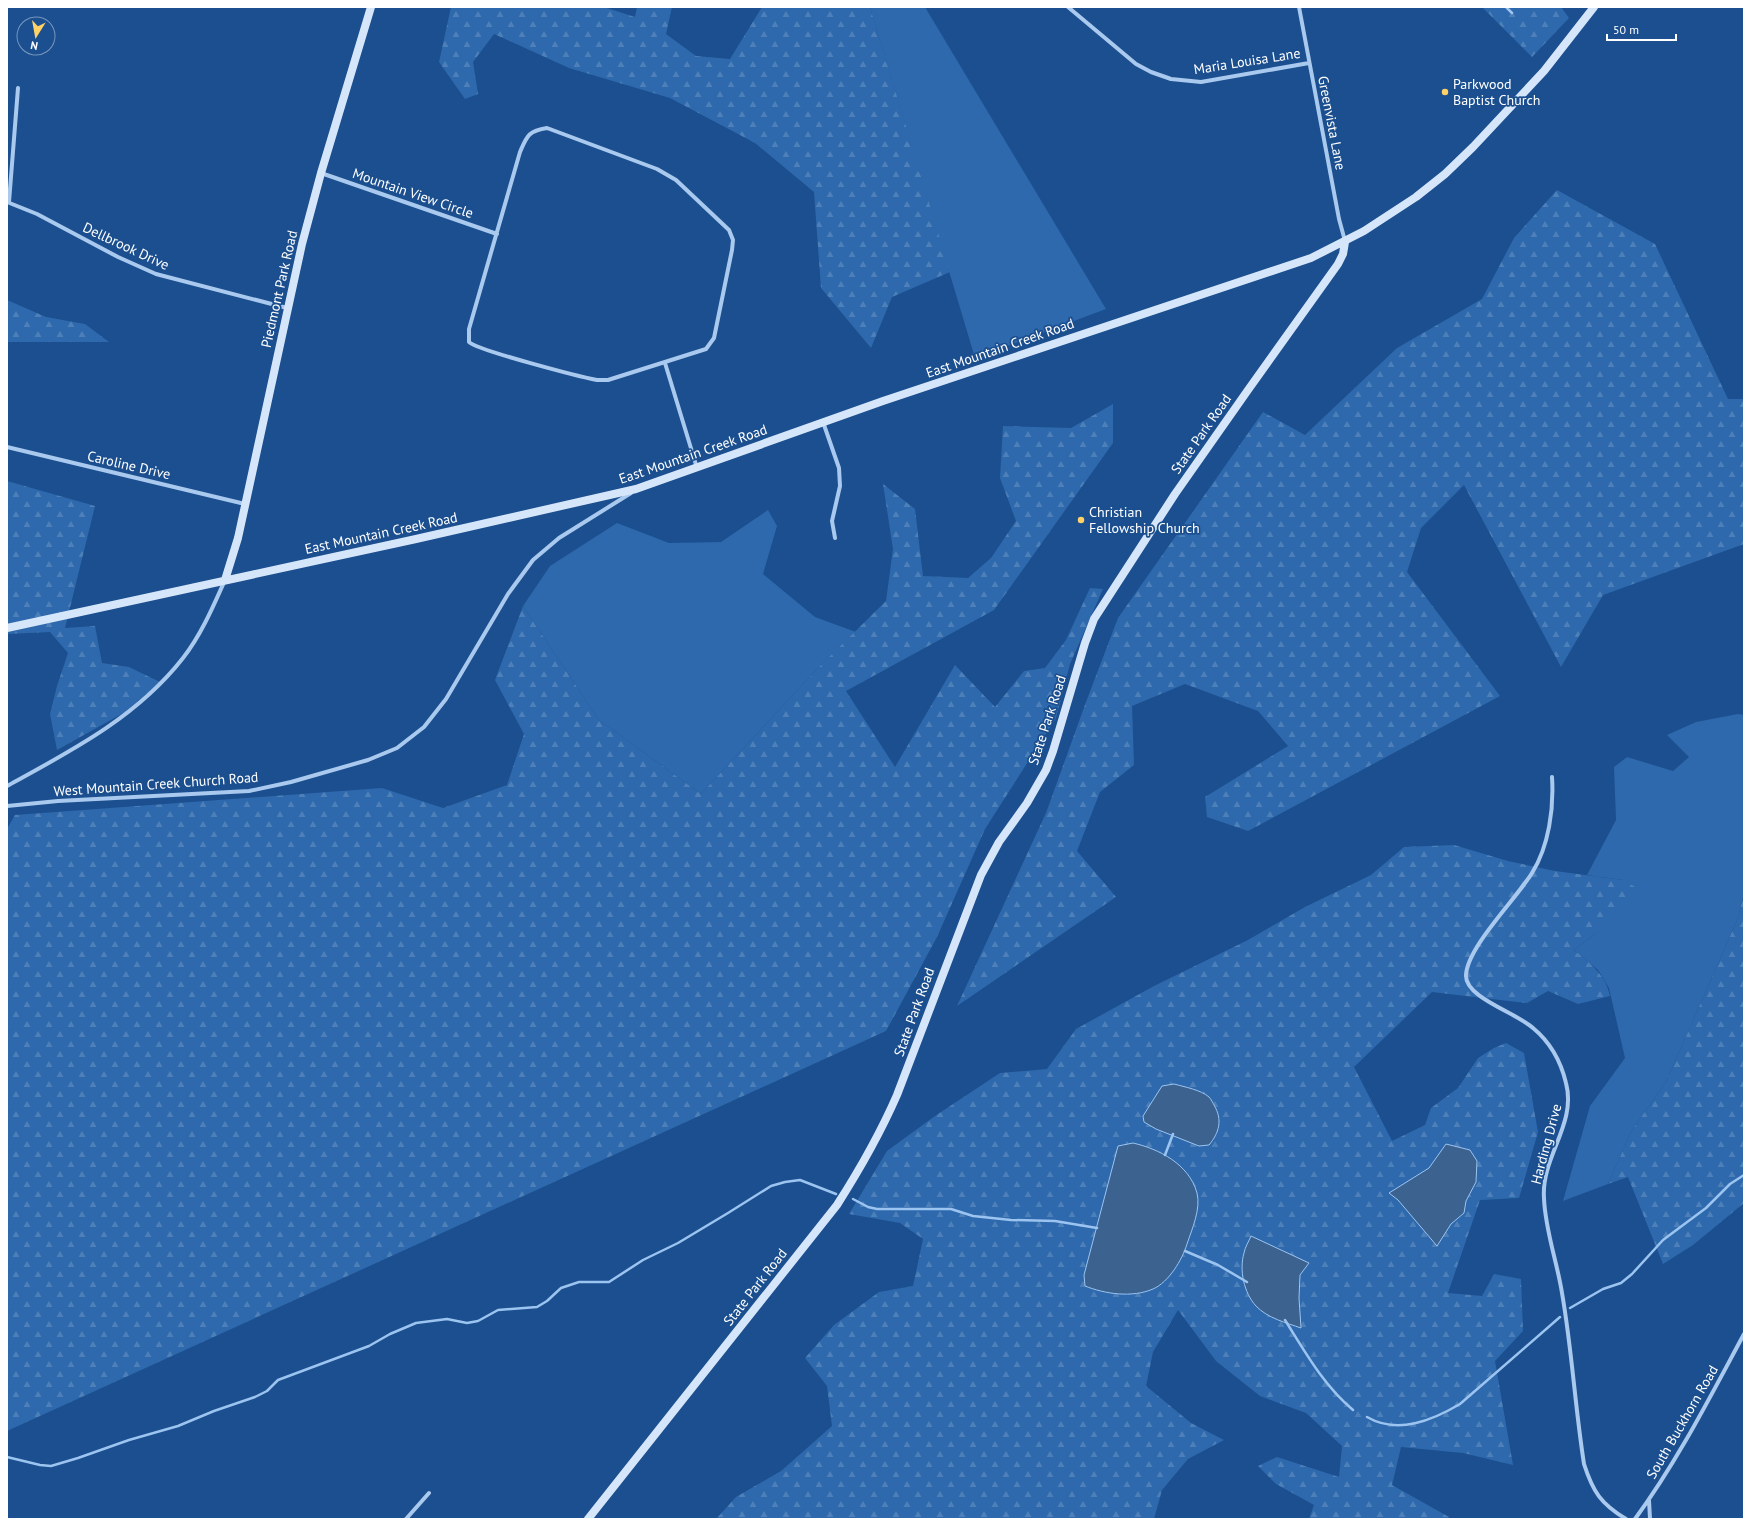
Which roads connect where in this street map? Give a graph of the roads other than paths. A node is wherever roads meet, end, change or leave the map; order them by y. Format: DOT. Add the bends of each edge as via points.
graph roads {
  1 [pos="371,7"];
  2 [pos="1068,7"];
  3 [pos="1299,7"];
  4 [pos="1594,7"];
  5 [pos="1309,63"];
  6 [pos="18,88"];
  7 [pos="321,173"];
  8 [pos="8,202"];
  9 [pos="497,234"];
  10 [pos="1346,242"];
  11 [pos="287,308"];
  12 [pos="665,363"];
  13 [pos="823,422"];
  14 [pos="7,447"];
  15 [pos="697,468"];
  16 [pos="636,489"];
  17 [pos="246,504"];
  18 [pos="835,538"];
  19 [pos="226,580"];
  20 [pos="7,628"];
  21 [pos="1552,776"];
  22 [pos="7,786"];
  23 [pos="7,806"];
  24 [pos="1744,1334"];
  25 [pos="429,1493"];
  26 [pos="1649,1500"];
  27 [pos="406,1519"];
  28 [pos="588,1519"];
  29 [pos="1626,1519"];
  30 [pos="1635,1519"];
  31 [pos="1650,1519"];
  1 -- 7 [label="street, Piedmont Park Road"];
  2 -- 5 [label="street, Maria Louisa Lane" via="1136,64 1171,79 1201,82"];
  3 -- 5 [label="street, Greenvista Lane"];
  4 -- 10 [label="street" via="1544,71 1445,174 1398,210"];
  5 -- 10 [label="street, Greenvista Lane" via="1339,219"];
  6 -- 8 [label="street"];
  7 -- 9 [label="street, Mountain View Circle"];
  7 -- 11 [label="street, Piedmont Park Road"];
  8 -- 11 [label="street, Dellbrook Drive" via="156,274"];
  9 -- 12 [label="street" via="469,329 468,338 472,344 597,380 608,380"];
  9 -- 12 [label="street" via="520,152 529,134 537,130 551,129 657,169 676,180 729,230 733,244 712,342 701,351"];
  10 -- 13 [label="street, East Mountain Creek Road" via="1311,258"];
  10 -- 28 [label="street, State Park Road" via="1338,264 1184,481 1094,619 1046,770 1027,803 999,842 981,875 897,1095 884,1126 858,1173 837,1204"];
  11 -- 17 [label="street, Piedmont Park Road"];
  12 -- 15 [label="street"];
  13 -- 15 [label="street, East Mountain Creek Road"];
  13 -- 18 [label="street" via="839,468 840,486 832,521"];
  14 -- 17 [label="street, Caroline Drive"];
  15 -- 16 [label="street, East Mountain Creek Road"];
  16 -- 19 [label="street, East Mountain Creek Road"];
  16 -- 23 [label="street, West Mountain Creek Church Road" via="559,538 533,560 508,594 439,709 424,727 397,748 368,760 249,791"];
  17 -- 19 [label="street, Piedmont Park Road"];
  19 -- 20 [label="street, East Mountain Creek Road"];
  19 -- 22 [label="street" via="184,657 142,702 98,734"];
  21 -- 29 [label="street, Harding Drive" via="1550,818 1541,857 1529,879 1473,954 1466,974 1468,985 1475,994 1523,1020 1542,1035 1556,1056 1567,1084 1568,1113 1548,1168 1544,1192 1545,1209 1562,1293 1584,1464 1600,1500"];
  24 -- 26 [label="street, South Buckhorn Road"];
  25 -- 27 [label="street"];
  26 -- 30 [label="street, South Buckhorn Road"];
  26 -- 31 [label="street"];
}
